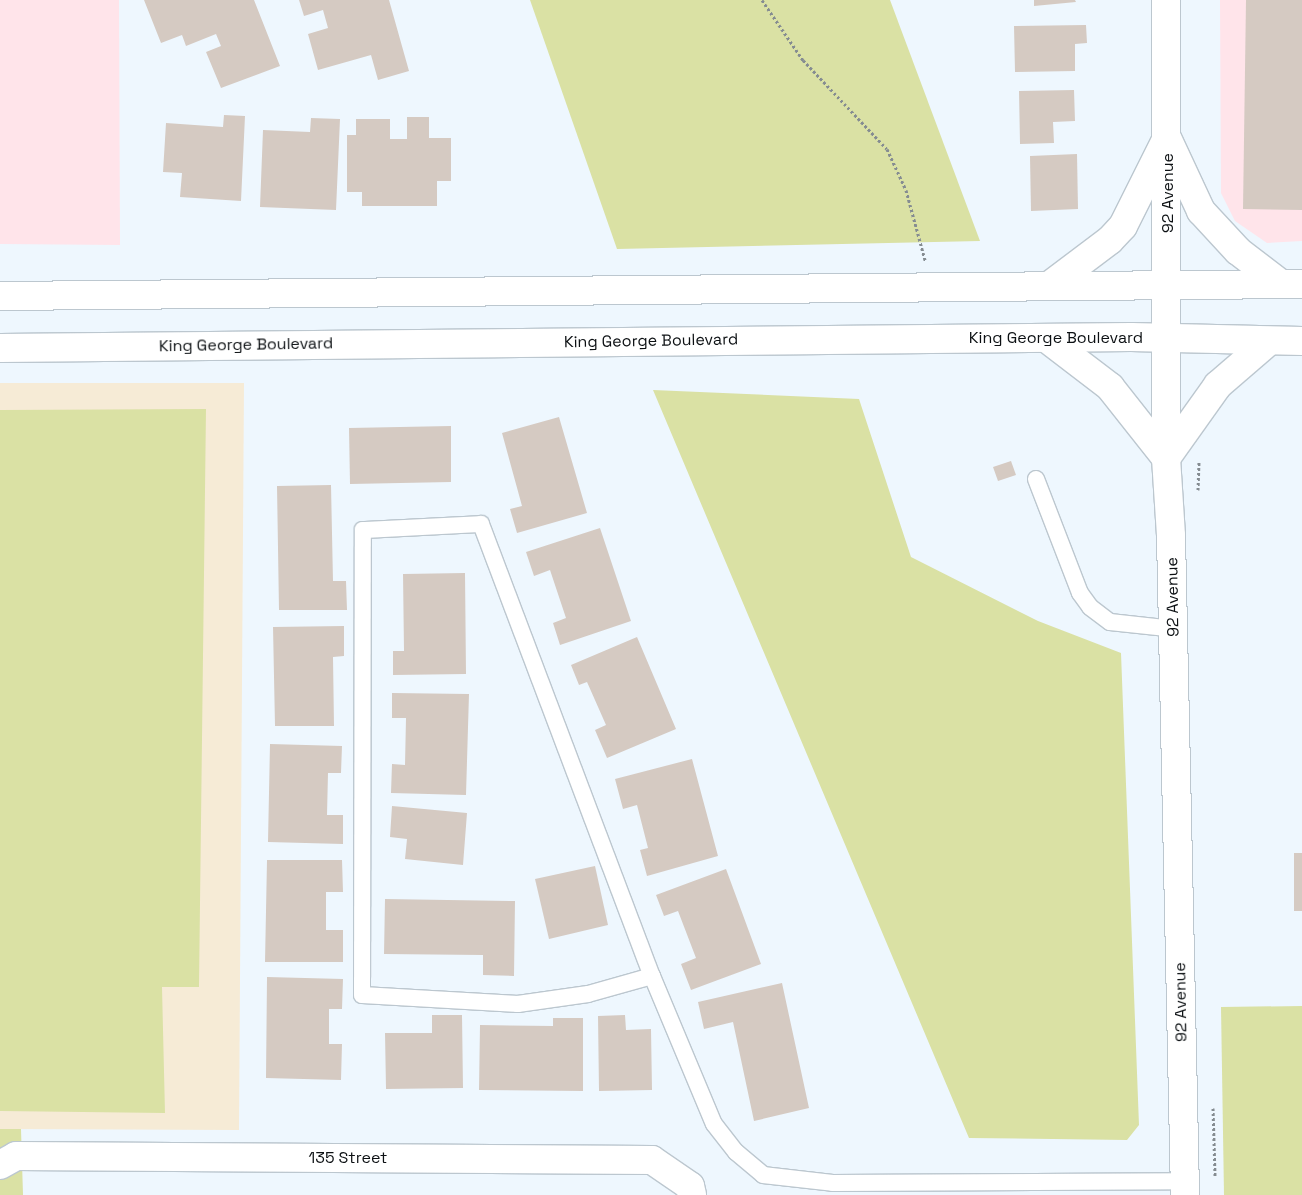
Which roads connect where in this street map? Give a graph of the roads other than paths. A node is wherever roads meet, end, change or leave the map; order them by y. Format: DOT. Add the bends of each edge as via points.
graph roads {
  1 [pos="1166,0"];
  2 [pos="1167,138"];
  3 [pos="1292,284"];
  4 [pos="1168,285"];
  5 [pos="1049,286"];
  6 [pos="0,296"];
  7 [pos="1167,337"];
  8 [pos="1046,338"];
  9 [pos="1269,341"];
  10 [pos="1302,341"];
  11 [pos="0,348"];
  12 [pos="1166,458"];
  13 [pos="1036,479"];
  14 [pos="1174,629"];
  15 [pos="652,976"];
  16 [pos="0,1165"];
  17 [pos="1185,1188"];
  18 [pos="691,1190"];
  1 -- 2 [label="main road, 92 Avenue"];
  2 -- 3 [label="main road" via="1201,211 1238,251"];
  2 -- 4 [label="main road, 92 Avenue"];
  2 -- 5 [label="main road" via="1123,226 1103,246"];
  3 -- 4 [label="main road"];
  4 -- 5 [label="main road"];
  4 -- 7 [label="main road, 92 Avenue"];
  5 -- 6 [label="main road"];
  7 -- 8 [label="main road, King George Boulevard"];
  7 -- 9 [label="main road, King George Boulevard"];
  7 -- 12 [label="main road, 92 Avenue"];
  8 -- 11 [label="main road, King George Boulevard"];
  8 -- 12 [label="main road" via="1110,387"];
  9 -- 10 [label="main road, King George Boulevard"];
  9 -- 12 [label="main road" via="1218,385"];
  12 -- 14 [label="main road, 92 Avenue"];
  13 -- 14 [label="lane" via="1080,593 1090,607 1110,622"];
  14 -- 17 [label="main road, 92 Avenue"];
  15 -- 15 [label="lane" via="481,524 362,530 362,995 518,1004 588,994"];
  15 -- 17 [label="lane" via="714,1124 736,1152 763,1175 833,1183"];
  16 -- 18 [label="main road, 135 Street" via="16,1156 652,1160"];
}
